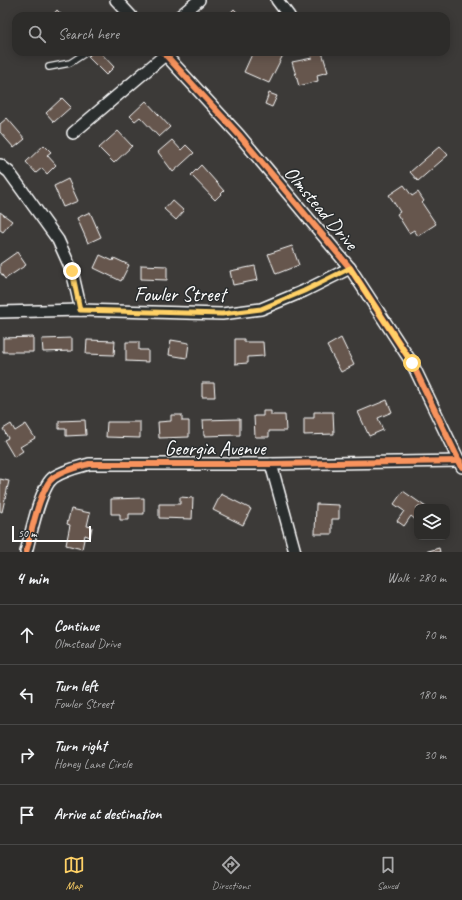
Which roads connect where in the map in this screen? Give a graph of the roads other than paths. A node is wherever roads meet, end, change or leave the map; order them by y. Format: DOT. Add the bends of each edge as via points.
graph roads {
  1 [pos="116,0"];
  2 [pos="200,0"];
  3 [pos="277,0"];
  4 [pos="126,12"];
  5 [pos="185,12"];
  6 [pos="286,12"];
  7 [pos="81,56"];
  8 [pos="162,56"];
  9 [pos="166,56"];
  10 [pos="49,66"];
  11 [pos="73,133"];
  12 [pos="0,165"];
  13 [pos="350,268"];
  14 [pos="80,310"];
  15 [pos="0,312"];
  16 [pos="271,464"];
  17 [pos="461,464"];
  18 [pos="26,552"];
  19 [pos="295,552"];
  1 -- 4 [label="street"];
  2 -- 5 [label="street"];
  3 -- 6 [label="street"];
  7 -- 10 [label="lane" via="70,63"];
  8 -- 11 [label="street"];
  9 -- 13 [label="street, Olmstead Drive" via="239,135"];
  12 -- 14 [label="street" via="9,172 58,240 72,271"];
  13 -- 14 [label="street, Fowler Street" via="261,309 222,314"];
  13 -- 17 [label="street, Olmstead Drive" via="412,363"];
  14 -- 15 [label="street, Fowler Street"];
  16 -- 17 [label="street, Georgia Avenue"];
  16 -- 18 [label="street, Georgia Avenue" via="90,464 66,471 53,477 38,505"];
  16 -- 19 [label="street"];
}
